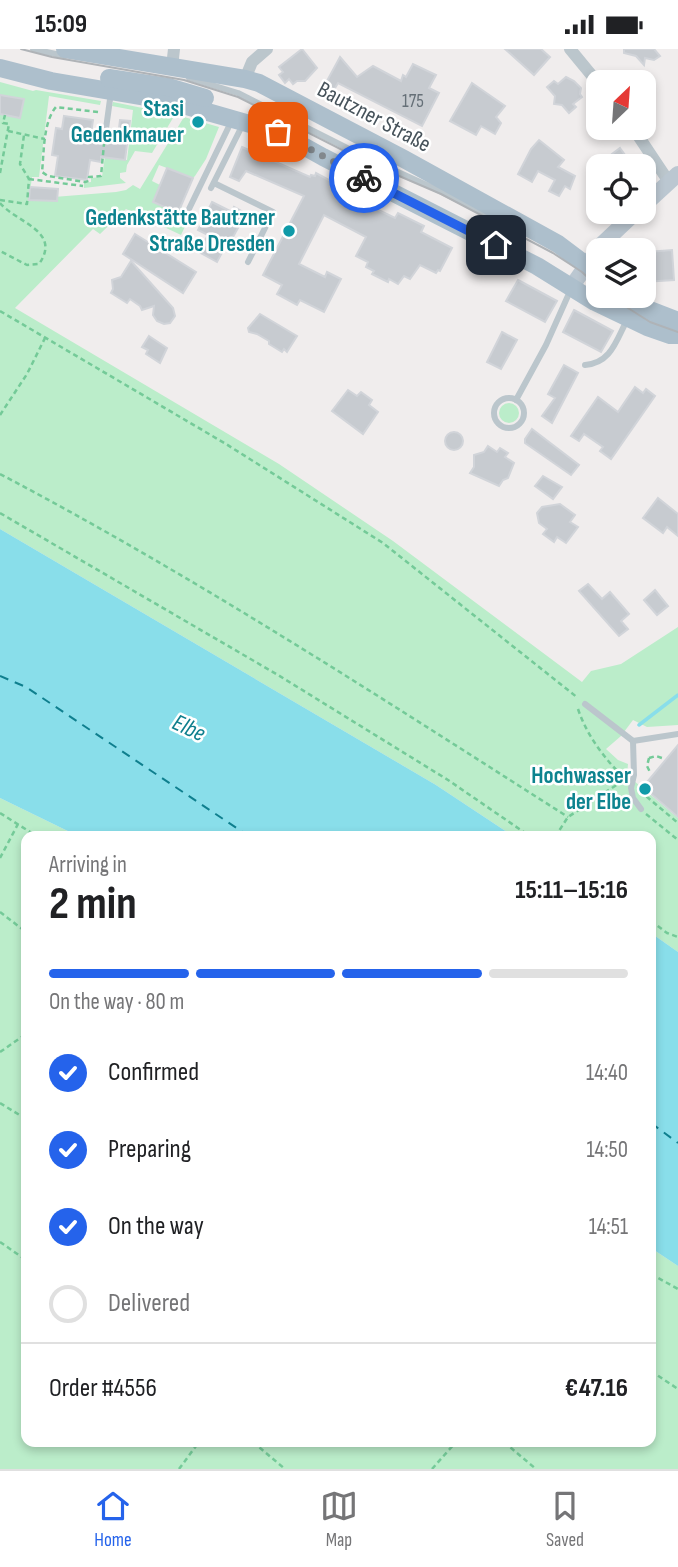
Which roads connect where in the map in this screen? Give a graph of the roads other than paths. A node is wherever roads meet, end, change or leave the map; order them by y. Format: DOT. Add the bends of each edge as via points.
graph roads {
  1 [pos="33,49"];
  2 [pos="65,49"];
  3 [pos="267,49"];
  4 [pos="570,49"];
  5 [pos="0,55"];
  6 [pos="173,58"];
  7 [pos="0,68"];
  8 [pos="587,70"];
  9 [pos="240,85"];
  10 [pos="111,90"];
  11 [pos="239,120"];
  12 [pos="278,132"];
  13 [pos="105,136"];
  14 [pos="643,140"];
  15 [pos="323,157"];
  16 [pos="367,158"];
  17 [pos="412,178"];
  18 [pos="674,178"];
  19 [pos="443,182"];
  20 [pos="656,194"];
  21 [pos="189,209"];
  22 [pos="623,224"];
  23 [pos="608,238"];
  24 [pos="248,263"];
  25 [pos="586,266"];
  26 [pos="586,267"];
  27 [pos="586,273"];
  28 [pos="572,286"];
  29 [pos="634,308"];
  30 [pos="645,308"];
  31 [pos="627,318"];
  32 [pos="678,321"];
  33 [pos="678,329"];
  34 [pos="678,335"];
  35 [pos="585,365"];
  36 [pos="516,400"];
  37 [pos="585,704"];
  38 [pos="678,734"];
  39 [pos="633,741"];
  40 [pos="641,809"];
  1 -- 9 [label="lane"];
  2 -- 6 [label="main road, Bautzner Straße"];
  3 -- 9 [label="street" via="252,62"];
  4 -- 8 [label="street"];
  5 -- 12 [label="main road" via="51,69 167,87 218,102"];
  6 -- 9 [label="main road, Bautzner Straße" via="190,70"];
  7 -- 10 [label="main road"];
  9 -- 16 [label="lane"];
  9 -- 19 [label="main road, Bautzner Straße" via="297,103"];
  10 -- 11 [label="main road"];
  10 -- 13 [label="lane"];
  11 -- 12 [label="main road"];
  11 -- 21 [label="lane"];
  11 -- 24 [label="lane" via="212,186 273,212"];
  12 -- 15 [label="main road"];
  14 -- 18 [label="street"];
  15 -- 16 [label="lane"];
  15 -- 28 [label="main road"];
  16 -- 17 [label="lane"];
  17 -- 19 [label="lane"];
  17 -- 26 [label="lane"];
  18 -- 20 [label="main road"];
  19 -- 25 [label="main road, Bautzner Straße" via="558,244"];
  22 -- 23 [label="main road"];
  27 -- 28 [label="main road"];
  28 -- 31 [label="main road"];
  28 -- 36 [label="lane"];
  29 -- 33 [label="lane"];
  30 -- 32 [label="main road"];
  31 -- 34 [label="main road"];
  31 -- 35 [label="lane" via="607,356 597,364"];
  36 -- 36 [label="lane" via="523,407 521,422 502,426 496,419 496,406 502,399"];
  37 -- 39 [label="lane"];
  38 -- 39 [label="lane"];
  39 -- 40 [label="lane" via="633,798"];
}
